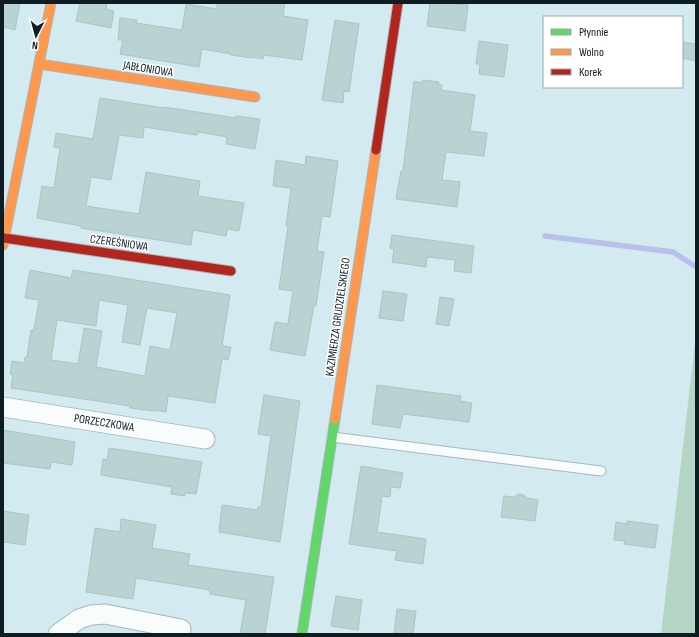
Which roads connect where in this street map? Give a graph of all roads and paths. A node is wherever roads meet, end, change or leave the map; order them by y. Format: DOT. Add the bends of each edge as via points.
graph roads {
  1 [pos="51,3"];
  2 [pos="398,3"];
  3 [pos="38,64"];
  4 [pos="255,97"];
  5 [pos="4,242"];
  6 [pos="231,271"];
  7 [pos="3,407"];
  8 [pos="332,437"];
  9 [pos="205,439"];
  10 [pos="601,471"];
  11 [pos="181,628"];
  12 [pos="58,634"];
  13 [pos="302,634"];
  1 -- 3 [label="street"];
  2 -- 8 [label="street, KAZIMIERZA GRUDZIELSKIEGO"];
  3 -- 4 [label="street, JABŁONIOWA"];
  3 -- 5 [label="street"];
  5 -- 6 [label="street, CZEREŚNIOWA"];
  7 -- 9 [label="street, PORZECZKOWA"];
  8 -- 10 [label="lane"];
  8 -- 13 [label="street, KAZIMIERZA GRUDZIELSKIEGO"];
  11 -- 12 [label="street" via="105,614 79,619"];
}
